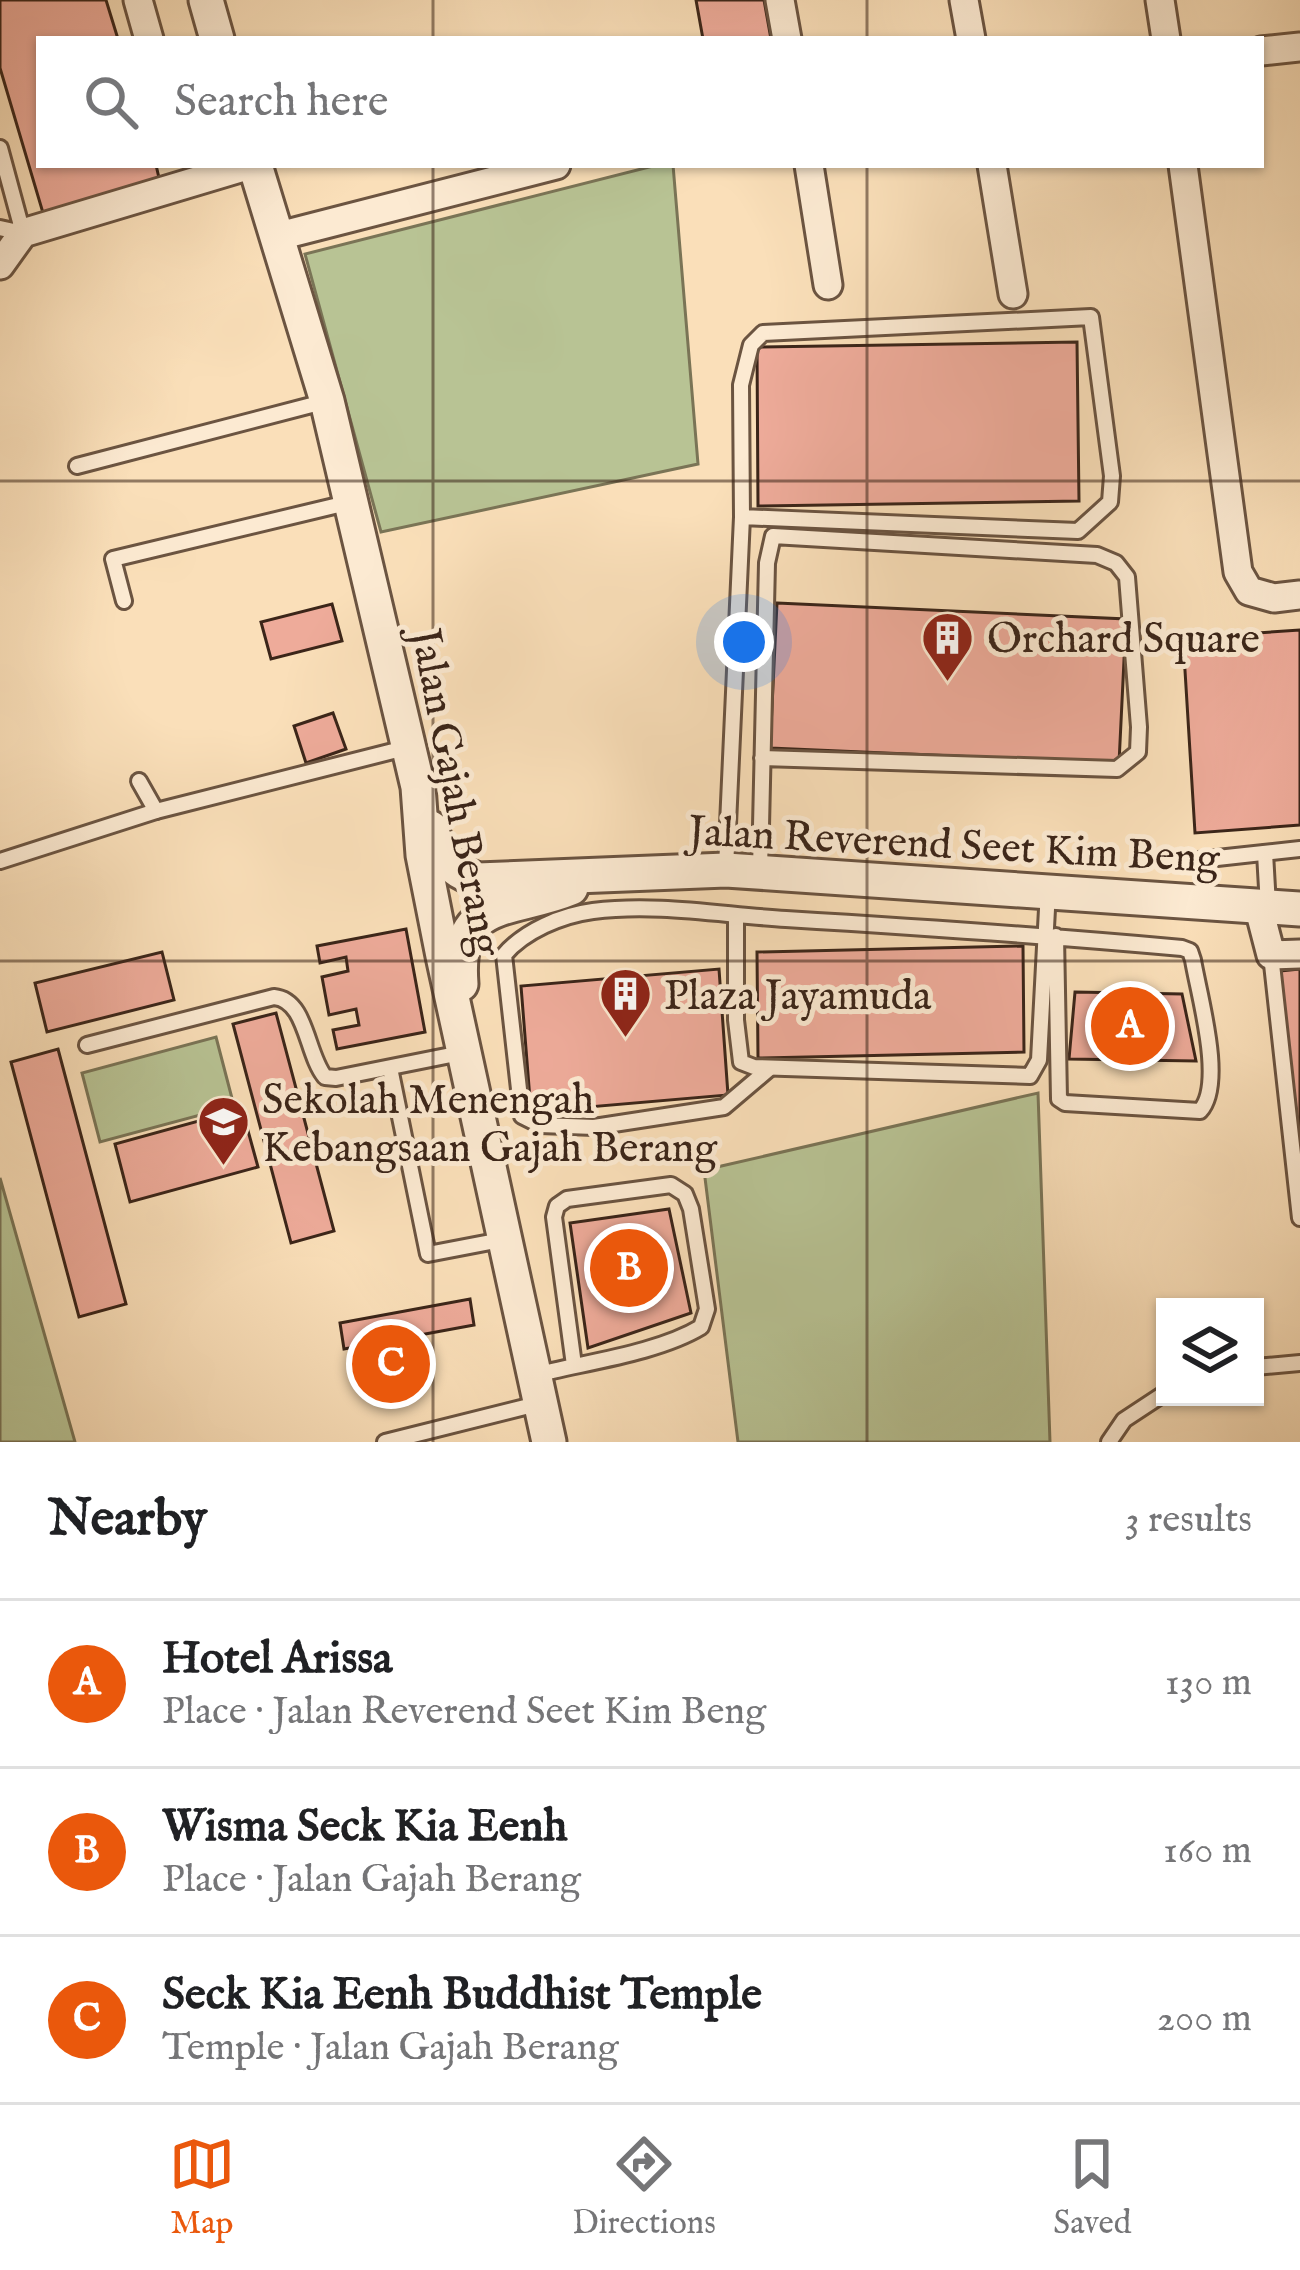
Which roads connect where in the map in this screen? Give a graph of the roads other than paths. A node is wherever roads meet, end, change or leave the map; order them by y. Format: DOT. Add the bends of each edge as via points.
graph roads {
  1 [pos="138,0"];
  2 [pos="206,0"];
  3 [pos="780,0"];
  4 [pos="964,0"];
  5 [pos="1160,0"];
  6 [pos="148,36"];
  7 [pos="217,36"];
  8 [pos="786,36"];
  9 [pos="970,36"];
  10 [pos="1166,36"];
  11 [pos="1300,47"];
  12 [pos="1264,51"];
  13 [pos="0,148"];
  14 [pos="232,168"];
  15 [pos="254,168"];
  16 [pos="544,168"];
  17 [pos="809,168"];
  18 [pos="992,168"];
  19 [pos="1183,168"];
  20 [pos="189,174"];
  21 [pos="12,231"];
  22 [pos="279,236"];
  23 [pos="0,266"];
  24 [pos="828,285"];
  25 [pos="1013,294"];
  26 [pos="327,401"];
  27 [pos="77,466"];
  28 [pos="351,502"];
  29 [pos="742,517"];
  30 [pos="1300,596"];
  31 [pos="124,602"];
  32 [pos="409,747"];
  33 [pos="762,758"];
  34 [pos="139,781"];
  35 [pos="418,787"];
  36 [pos="156,812"];
  37 [pos="1300,849"];
  38 [pos="1265,853"];
  39 [pos="1199,860"];
  40 [pos="0,861"];
  41 [pos="743,872"];
  42 [pos="602,876"];
  43 [pos="1048,890"];
  44 [pos="1275,907"];
  45 [pos="736,916"];
  46 [pos="1051,936"];
  47 [pos="1300,954"];
  48 [pos="1271,955"];
  49 [pos="87,1045"];
  50 [pos="466,1052"];
  51 [pos="390,1068"];
  52 [pos="770,1068"];
  53 [pos="1300,1218"];
  54 [pos="505,1239"];
  55 [pos="1300,1363"];
  56 [pos="574,1365"];
  57 [pos="1264,1365"];
  58 [pos="538,1389"];
  59 [pos="1156,1400"];
  60 [pos="385,1442"];
  61 [pos="550,1442"];
  62 [pos="1109,1442"];
  1 -- 6 [label="street"];
  2 -- 7 [label="street"];
  3 -- 8 [label="street"];
  4 -- 9 [label="street"];
  5 -- 10 [label="street"];
  11 -- 12 [label="street"];
  13 -- 21 [label="lane"];
  14 -- 20 [label="street"];
  15 -- 22 [label="street, Jalan Gajah Berang"];
  16 -- 22 [label="street"];
  17 -- 24 [label="street"];
  18 -- 25 [label="street"];
  19 -- 30 [label="street" via="1238,572 1249,591"];
  20 -- 21 [label="street"];
  21 -- 23 [label="street"];
  22 -- 26 [label="street, Jalan Gajah Berang"];
  26 -- 27 [label="lane"];
  26 -- 28 [label="street, Jalan Gajah Berang"];
  28 -- 31 [label="lane" via="113,559"];
  28 -- 32 [label="street, Jalan Gajah Berang"];
  29 -- 29 [label="lane" via="741,385 751,345 763,333 1091,317 1112,476 1110,502 1078,531"];
  29 -- 41 [label="lane"];
  32 -- 35 [label="street, Jalan Gajah Berang"];
  32 -- 36 [label="lane"];
  33 -- 33 [label="lane" via="1117,769 1138,752 1126,578 1097,555 773,536"];
  33 -- 41 [label="lane"];
  34 -- 36 [label="lane"];
  35 -- 42 [label="street, Jalan Reverend Seet Kim Beng" via="444,862 460,874"];
  35 -- 50 [label="street, Jalan Gajah Berang" via="423,855"];
  36 -- 40 [label="lane"];
  37 -- 38 [label="lane"];
  38 -- 39 [label="lane"];
  38 -- 44 [label="lane"];
  41 -- 42 [label="street, Jalan Reverend Seet Kim Beng"];
  41 -- 43 [label="street, Jalan Reverend Seet Kim Beng"];
  42 -- 50 [label="street, Jalan Reverend Seet Kim Beng" via="485,912 469,930 460,966"];
  43 -- 44 [label="street, Jalan Reverend Seet Kim Beng"];
  43 -- 46 [label="lane"];
  44 -- 48 [label="street"];
  45 -- 46 [label="lane"];
  45 -- 52 [label="lane" via="742,1062"];
  45 -- 52 [label="lane" via="648,906 586,912 519,937 504,955 522,1116 540,1125 594,1127 724,1107"];
  46 -- 46 [label="lane" via="1190,951 1213,1081 1205,1107 1059,1099"];
  46 -- 52 [label="lane" via="1039,1060 1030,1076"];
  47 -- 48 [label="street"];
  48 -- 53 [label="lane"];
  49 -- 51 [label="lane" via="274,997 294,1006 325,1077"];
  50 -- 51 [label="lane"];
  50 -- 54 [label="street, Jalan Gajah Berang"];
  51 -- 54 [label="lane" via="428,1254"];
  54 -- 58 [label="street, Jalan Gajah Berang"];
  55 -- 57 [label="lane"];
  56 -- 56 [label="lane" via="701,1327 707,1309 691,1209 671,1185 557,1206"];
  56 -- 58 [label="lane"];
  58 -- 60 [label="lane"];
  58 -- 61 [label="street, Jalan Gajah Berang"];
  59 -- 62 [label="lane" via="1124,1420"];
}
